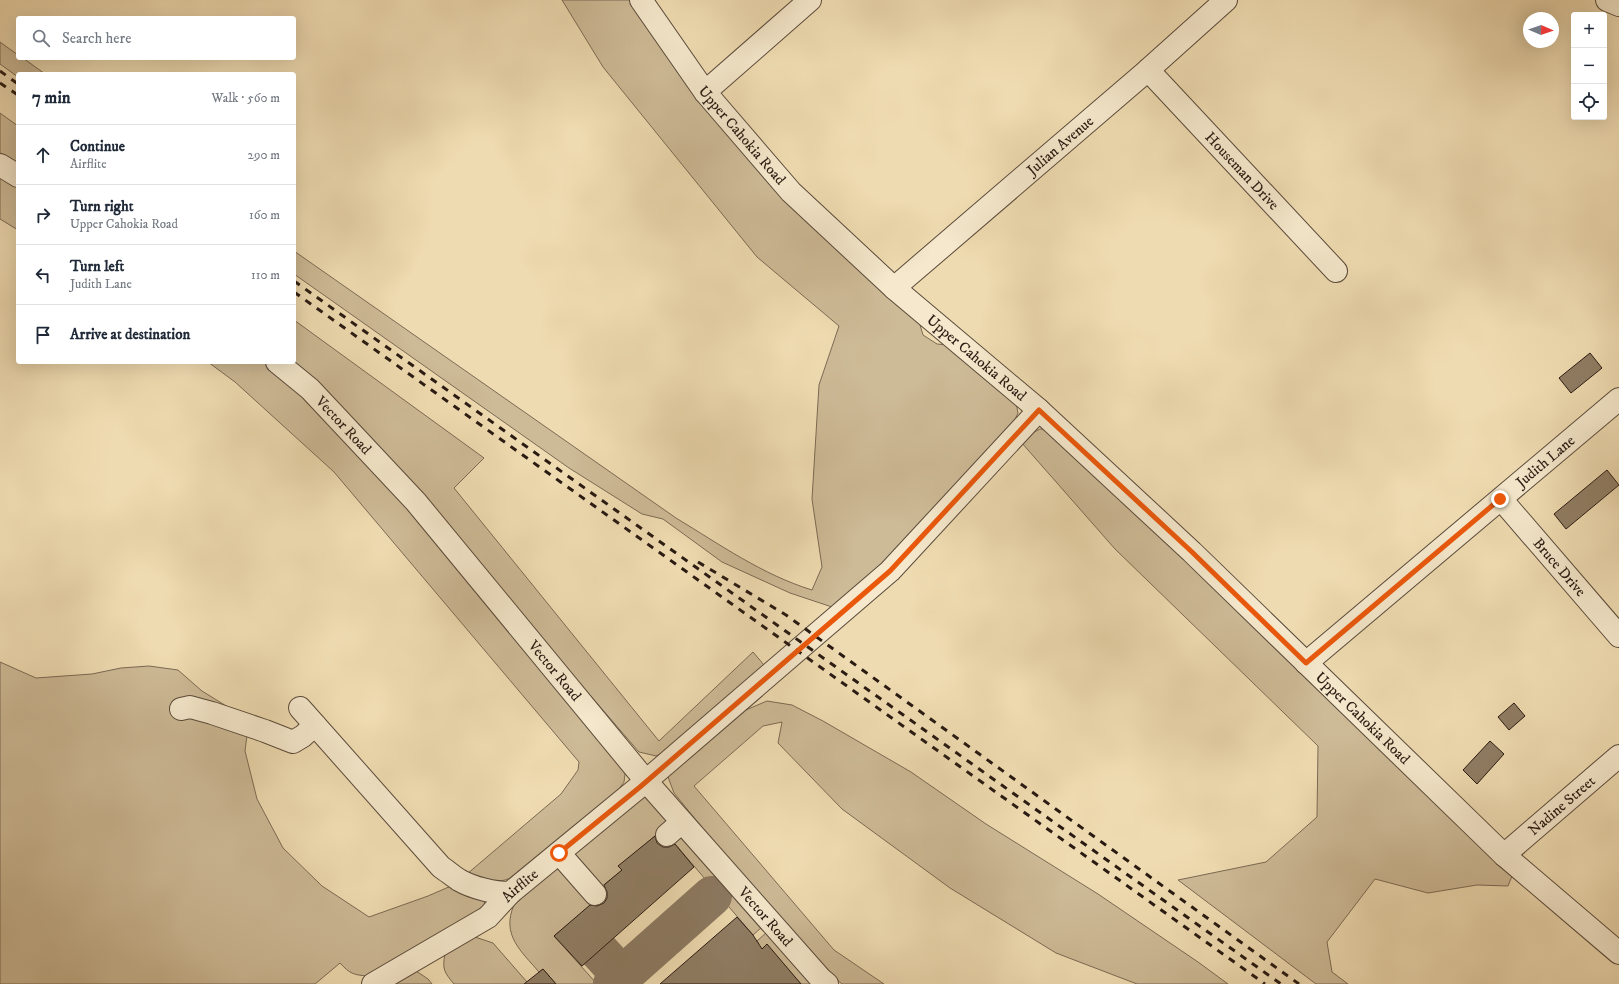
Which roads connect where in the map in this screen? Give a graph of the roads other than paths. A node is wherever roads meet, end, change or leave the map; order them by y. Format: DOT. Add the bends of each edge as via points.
graph roads {
  1 [pos="641,0"];
  2 [pos="810,0"];
  3 [pos="1226,0"];
  4 [pos="1607,0"];
  5 [pos="1619,5"];
  6 [pos="1148,70"];
  7 [pos="705,92"];
  8 [pos="0,164"];
  9 [pos="16,175"];
  10 [pos="1336,271"];
  11 [pos="894,288"];
  12 [pos="279,364"];
  13 [pos="1619,399"];
  14 [pos="1039,410"];
  15 [pos="1500,499"];
  16 [pos="1619,636"];
  17 [pos="1306,663"];
  18 [pos="300,708"];
  19 [pos="181,709"];
  20 [pos="315,725"];
  21 [pos="1619,756"];
  22 [pos="646,781"];
  23 [pos="559,853"];
  24 [pos="1504,856"];
  25 [pos="510,894"];
  26 [pos="595,894"];
  27 [pos="1619,953"];
  28 [pos="373,984"];
  29 [pos="827,984"];
  1 -- 7 [label="street, Upper Cahokia Road"];
  2 -- 7 [label="street"];
  3 -- 6 [label="street, Julian Avenue"];
  4 -- 5 [label="street"];
  6 -- 10 [label="street, Houseman Drive"];
  6 -- 11 [label="street, Julian Avenue"];
  7 -- 11 [label="street, Upper Cahokia Road" via="791,192"];
  8 -- 9 [label="street"];
  11 -- 14 [label="street, Upper Cahokia Road"];
  12 -- 22 [label="street, Vector Road" via="310,389 416,502"];
  13 -- 15 [label="street, Judith Lane"];
  14 -- 17 [label="street, Upper Cahokia Road" via="1192,552"];
  14 -- 22 [label="street, Airflite" via="890,571"];
  15 -- 16 [label="street, Bruce Drive"];
  15 -- 17 [label="street, Judith Lane"];
  17 -- 24 [label="street, Upper Cahokia Road"];
  18 -- 20 [label="street"];
  19 -- 20 [label="street" via="190,707 212,713 293,742"];
  20 -- 25 [label="street" via="441,867 471,885"];
  21 -- 24 [label="street, Nadine Street"];
  22 -- 23 [label="street, Airflite"];
  22 -- 29 [label="street, Vector Road" via="674,828"];
  23 -- 25 [label="street, Airflite"];
  23 -- 26 [label="street"];
  24 -- 27 [label="street, Upper Cahokia Road"];
  25 -- 28 [label="street, Airflite" via="488,917"];
}
